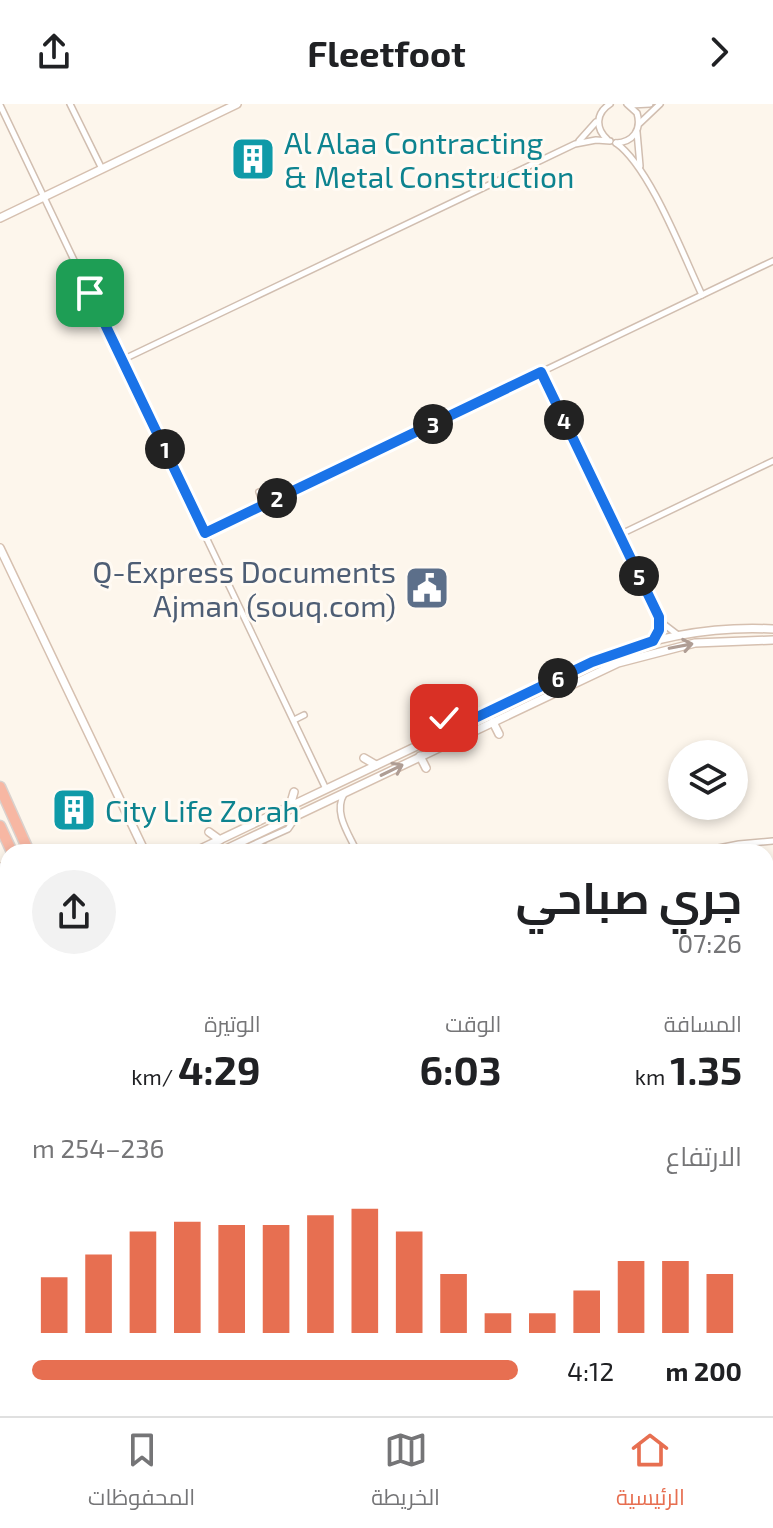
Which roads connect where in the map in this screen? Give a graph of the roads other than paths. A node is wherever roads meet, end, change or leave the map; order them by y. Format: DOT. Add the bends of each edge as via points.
graph roads {
  1 [pos="70,104"];
  2 [pos="237,104"];
  3 [pos="601,104"];
  4 [pos="610,104"];
  5 [pos="628,104"];
  6 [pos="650,104"];
  7 [pos="660,104"];
  8 [pos="0,105"];
  9 [pos="599,116"];
  10 [pos="638,127"];
  11 [pos="613,142"];
  12 [pos="575,144"];
  13 [pos="102,169"];
  14 [pos="642,171"];
  15 [pos="44,197"];
  16 [pos="0,218"];
  17 [pos="773,261"];
  18 [pos="702,295"];
  19 [pos="122,360"];
  20 [pos="541,372"];
  21 [pos="773,461"];
  22 [pos="259,492"];
  23 [pos="264,505"];
  24 [pos="205,533"];
  25 [pos="619,535"];
  26 [pos="0,548"];
  27 [pos="659,617"];
  28 [pos="773,629"];
  29 [pos="679,635"];
  30 [pos="773,640"];
  31 [pos="653,641"];
  32 [pos="304,715"];
  33 [pos="444,718"];
  34 [pos="294,720"];
  35 [pos="493,722"];
  36 [pos="450,730"];
  37 [pos="499,734"];
  38 [pos="420,756"];
  39 [pos="364,758"];
  40 [pos="376,765"];
  41 [pos="426,768"];
  42 [pos="0,787"];
  43 [pos="326,789"];
  44 [pos="294,792"];
  45 [pos="346,792"];
  46 [pos="323,803"];
  47 [pos="290,806"];
  48 [pos="299,813"];
  49 [pos="341,816"];
  50 [pos="209,832"];
  51 [pos="220,840"];
  52 [pos="773,841"];
  53 [pos="25,844"];
  54 [pos="141,844"];
  55 [pos="211,844"];
  56 [pos="236,844"];
  57 [pos="255,844"];
  58 [pos="353,844"];
  59 [pos="739,844"];
  1 -- 13 [label="street"];
  2 -- 13 [label="street"];
  3 -- 9 [label="street"];
  4 -- 9 [label="street"];
  5 -- 6 [label="street"];
  5 -- 10 [label="street" via="637,113"];
  7 -- 10 [label="street"];
  8 -- 15 [label="street"];
  9 -- 11 [label="street" via="599,130"];
  9 -- 12 [label="street"];
  10 -- 11 [label="street" via="626,142"];
  10 -- 14 [label="street"];
  11 -- 12 [label="street"];
  11 -- 14 [label="street"];
  12 -- 19 [label="street"];
  13 -- 15 [label="street"];
  14 -- 18 [label="street"];
  15 -- 16 [label="street"];
  15 -- 19 [label="street"];
  17 -- 18 [label="street"];
  18 -- 20 [label="street"];
  19 -- 24 [label="street"];
  20 -- 23 [label="street"];
  20 -- 25 [label="street"];
  21 -- 25 [label="street"];
  22 -- 23 [label="street"];
  23 -- 24 [label="street"];
  24 -- 34 [label="street"];
  25 -- 27 [label="street"];
  26 -- 54 [label="street"];
  27 -- 29 [label="street"];
  27 -- 31 [label="street"];
  28 -- 29 [label="street"];
  29 -- 31 [label="street"];
  35 -- 30 [label="street, one-way" via="641,655 716,641"];
  31 -- 36 [label="street" via="592,662"];
  32 -- 34 [label="street"];
  33 -- 36 [label="street"];
  34 -- 43 [label="street"];
  35 -- 37 [label="street"];
  35 -- 38 [label="street"];
  36 -- 40 [label="street"];
  38 -- 41 [label="street"];
  45 -- 38 [label="street, one-way"];
  39 -- 40 [label="street"];
  40 -- 43 [label="street"];
  42 -- 53 [label="highway"];
  43 -- 47 [label="street"];
  44 -- 47 [label="street"];
  45 -- 46 [label="street"];
  45 -- 49 [label="street" via="339,803"];
  46 -- 48 [label="street"];
  46 -- 49 [label="street"];
  47 -- 51 [label="street"];
  48 -- 56 [label="street"];
  48 -- 57 [label="street" via="288,829"];
  49 -- 58 [label="street"];
  50 -- 51 [label="street"];
  51 -- 55 [label="street"];
  52 -- 59 [label="street"];
}
